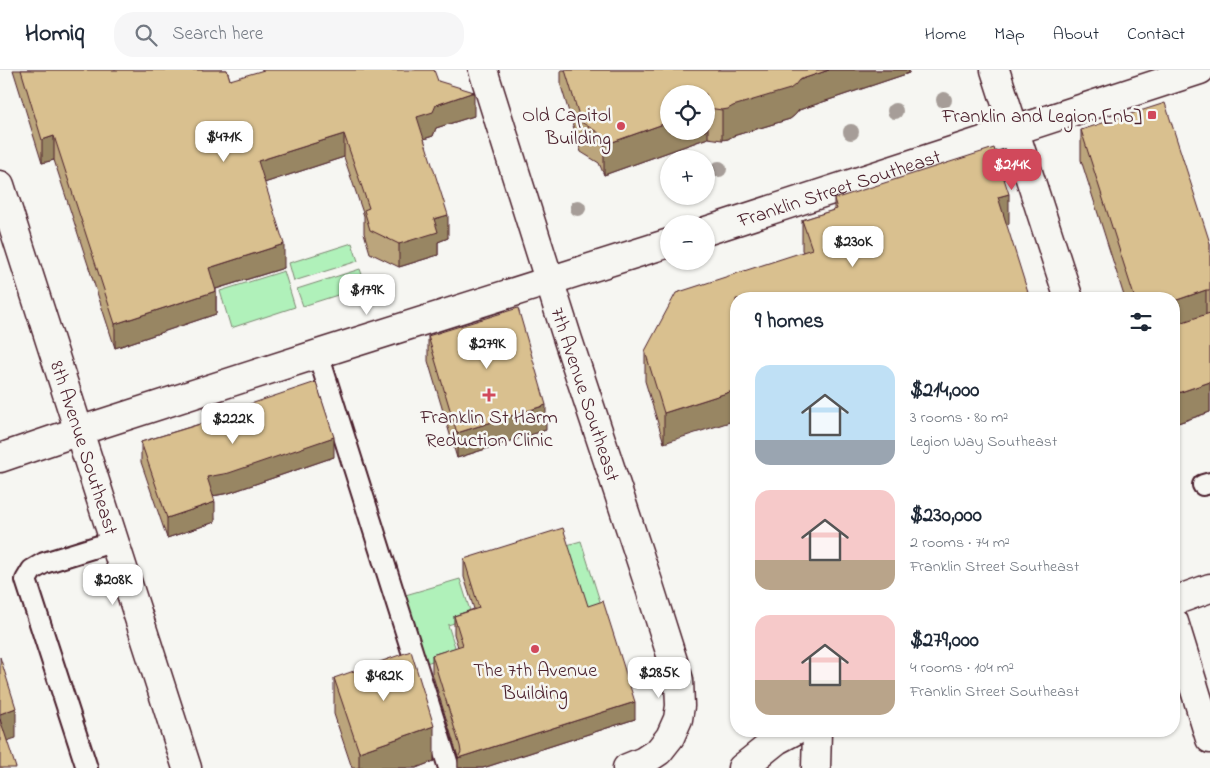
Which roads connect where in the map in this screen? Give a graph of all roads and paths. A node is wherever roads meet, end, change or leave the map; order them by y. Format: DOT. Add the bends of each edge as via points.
graph roads {
  1 [pos="484,70"];
  2 [pos="995,70"];
  3 [pos="1200,70"];
  4 [pos="1015,130"];
  5 [pos="0,184"];
  6 [pos="715,228"];
  7 [pos="660,246"];
  8 [pos="550,281"];
  9 [pos="1068,292"];
  10 [pos="318,354"];
  11 [pos="79,431"];
  12 [pos="0,458"];
  13 [pos="115,541"];
  14 [pos="1210,588"];
  15 [pos="1180,598"];
  16 [pos="1180,642"];
  17 [pos="783,737"];
  18 [pos="817,737"];
  19 [pos="1210,739"];
  20 [pos="87,768"];
  21 [pos="187,768"];
  22 [pos="449,768"];
  23 [pos="627,768"];
  24 [pos="742,768"];
  25 [pos="816,768"];
  1 -- 8 [label="street, 7th Avenue Southeast"];
  2 -- 4 [label="street"];
  3 -- 4 [label="street, Franklin Street Southeast"];
  4 -- 6 [label="street, Franklin Street Southeast"];
  4 -- 9 [label="street"];
  5 -- 11 [label="street, 8th Avenue Southeast"];
  7 -- 8 [label="street"];
  8 -- 10 [label="street"];
  8 -- 23 [label="street, 7th Avenue Southeast" via="679,680 678,719 670,737 659,751"];
  10 -- 11 [label="street"];
  10 -- 22 [label="lane"];
  11 -- 12 [label="street"];
  11 -- 13 [label="street, 8th Avenue Southeast"];
  13 -- 20 [label="lane" via="44,562 32,570 26,580"];
  13 -- 21 [label="street, 8th Avenue Southeast"];
  14 -- 15 [label="street"];
  16 -- 19 [label="street"];
  17 -- 24 [label="street"];
  18 -- 25 [label="street"];
}
